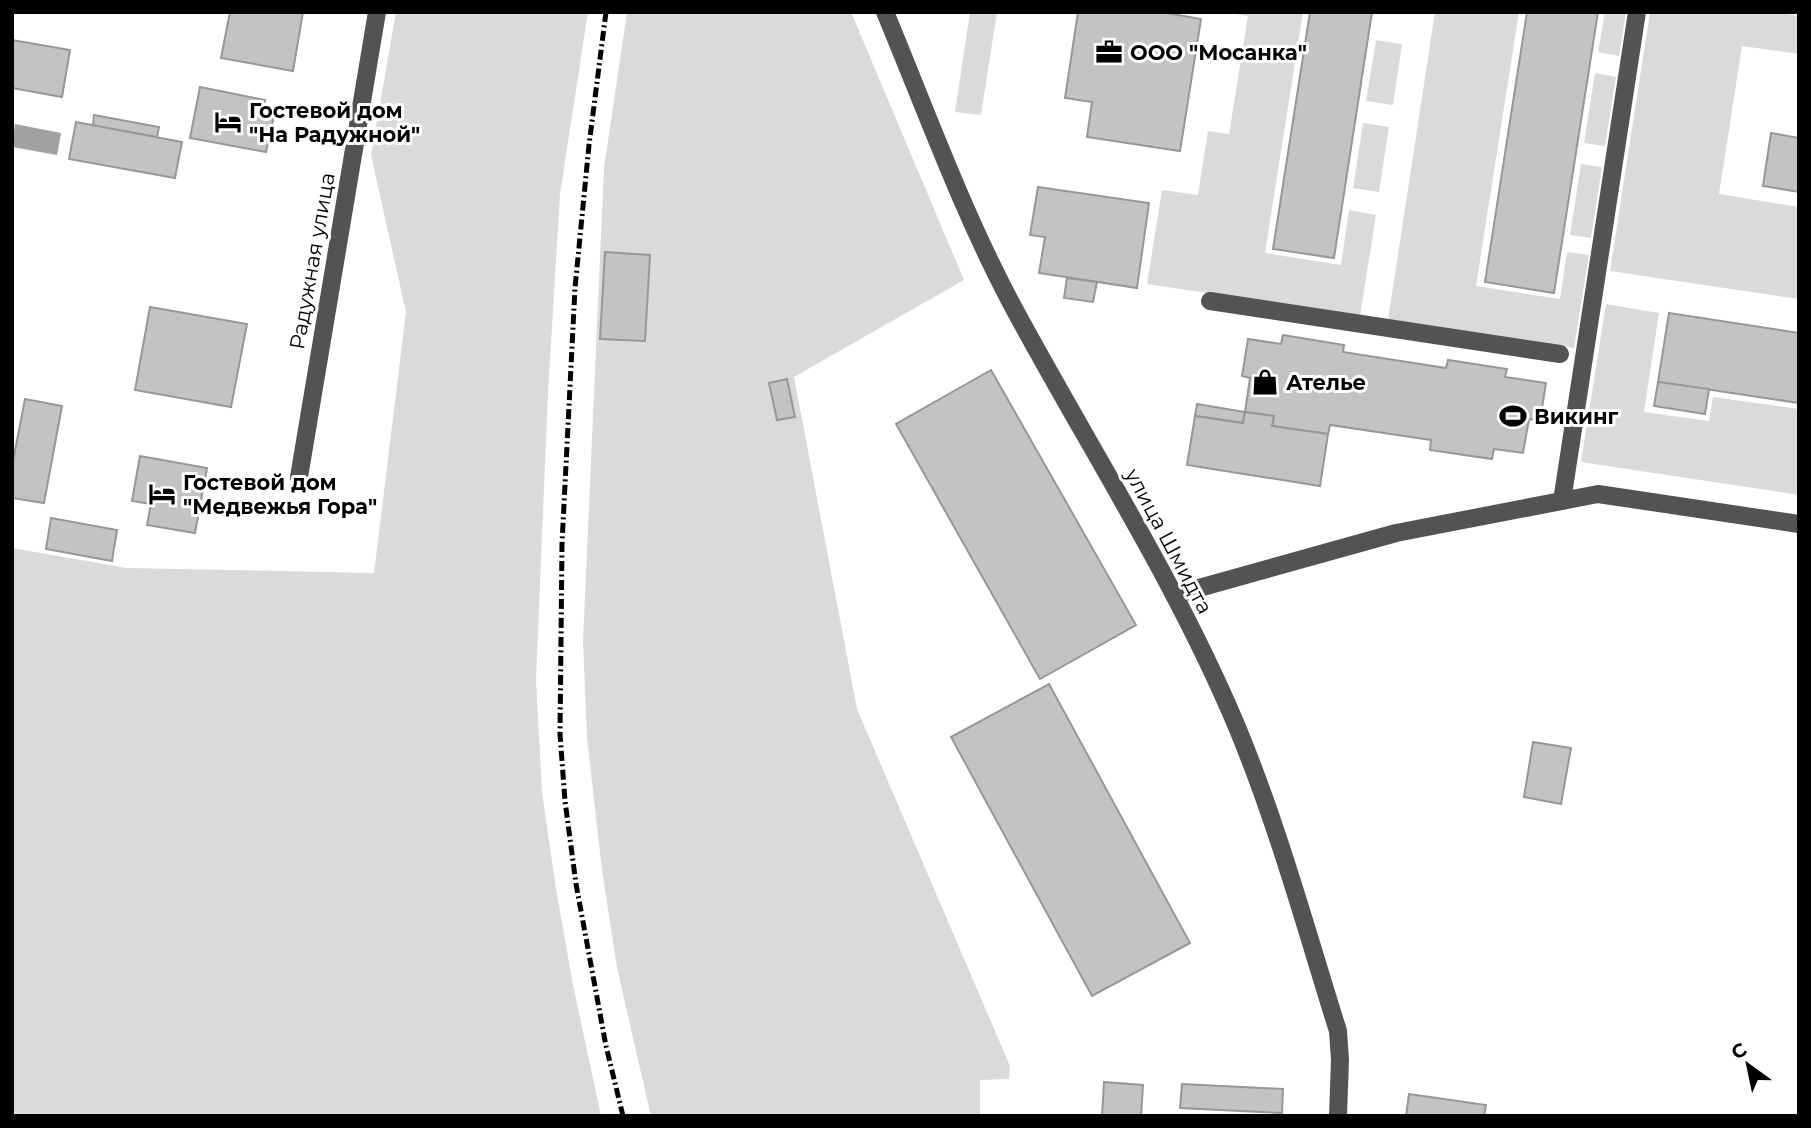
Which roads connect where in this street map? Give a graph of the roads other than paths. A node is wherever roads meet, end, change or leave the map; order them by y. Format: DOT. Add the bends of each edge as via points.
graph roads {
  1 [pos="377,12"];
  2 [pos="885,12"];
  3 [pos="1637,12"];
  4 [pos="1210,301"];
  5 [pos="1560,354"];
  6 [pos="299,477"];
  7 [pos="1562,501"];
  8 [pos="1799,524"];
  9 [pos="1174,595"];
  10 [pos="1338,1116"];
  1 -- 6 [label="street, Радужная улица"];
  2 -- 9 [label="street, улица Шмидта" via="1009,299"];
  3 -- 7 [label="street"];
  4 -- 5 [label="street"];
  7 -- 8 [label="street" via="1598,494"];
  7 -- 9 [label="street" via="1395,533"];
  9 -- 10 [label="street, улица Шмидта" via="1236,726 1284,856 1338,1031"];
}
